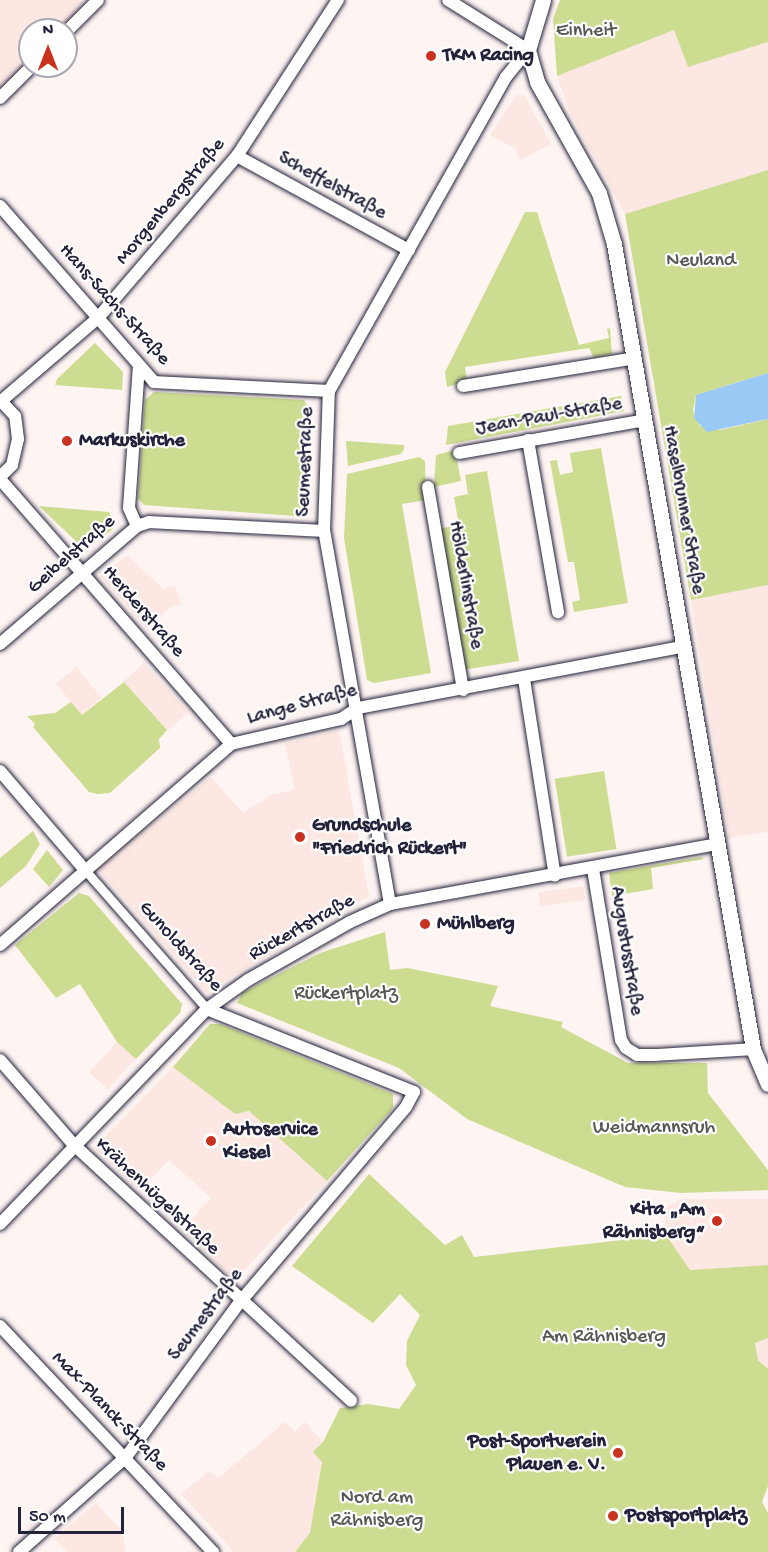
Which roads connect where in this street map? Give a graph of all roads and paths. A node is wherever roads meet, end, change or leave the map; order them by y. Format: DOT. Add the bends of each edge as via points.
graph roads {
  1 [pos="98,0"];
  2 [pos="338,0"];
  3 [pos="448,0"];
  4 [pos="543,0"];
  5 [pos="78,20"];
  6 [pos="528,50"];
  7 [pos="20,78"];
  8 [pos="0,98"];
  9 [pos="237,156"];
  10 [pos="0,206"];
  11 [pos="409,250"];
  12 [pos="98,318"];
  13 [pos="635,358"];
  14 [pos="139,365"];
  15 [pos="463,386"];
  16 [pos="329,391"];
  17 [pos="1,402"];
  18 [pos="646,420"];
  19 [pos="528,440"];
  20 [pos="459,453"];
  21 [pos="0,478"];
  22 [pos="428,487"];
  23 [pos="136,526"];
  24 [pos="324,531"];
  25 [pos="82,571"];
  26 [pos="558,612"];
  27 [pos="0,644"];
  28 [pos="685,646"];
  29 [pos="524,679"];
  30 [pos="463,690"];
  31 [pos="357,708"];
  32 [pos="231,744"];
  33 [pos="0,771"];
  34 [pos="718,844"];
  35 [pos="593,869"];
  36 [pos="85,870"];
  37 [pos="555,876"];
  38 [pos="390,904"];
  39 [pos="0,945"];
  40 [pos="207,1009"];
  41 [pos="753,1049"];
  42 [pos="0,1060"];
  43 [pos="768,1084"];
  44 [pos="414,1092"];
  45 [pos="74,1145"];
  46 [pos="0,1224"];
  47 [pos="240,1302"];
  48 [pos="0,1326"];
  49 [pos="351,1401"];
  50 [pos="126,1457"];
  51 [pos="19,1552"];
  52 [pos="213,1552"];
  1 -- 5 [label="street"];
  2 -- 9 [label="street, Morgenbergstraße"];
  3 -- 6 [label="street"];
  4 -- 6 [label="street, Seumestraße"];
  6 -- 11 [label="street, Seumestraße" via="506,77"];
  6 -- 13 [label="street, Haselbrunner Straße" via="537,82 599,193 614,244"];
  7 -- 8 [label="street"];
  9 -- 11 [label="street, Scheffelstraße"];
  9 -- 12 [label="street, Morgenbergstraße"];
  10 -- 12 [label="street, Hans-Sachs-Straße"];
  11 -- 16 [label="street, Seumestraße"];
  12 -- 14 [label="street, Hans-Sachs-Straße"];
  12 -- 17 [label="street, Morgenbergstraße"];
  13 -- 15 [label="street"];
  13 -- 18 [label="street, Haselbrunner Straße"];
  14 -- 16 [label="street, Hans-Sachs-Straße" via="154,382"];
  14 -- 23 [label="street" via="129,508"];
  16 -- 24 [label="street, Seumestraße"];
  17 -- 21 [label="street, Morgenbergstraße" via="15,416 18,439 12,465"];
  18 -- 19 [label="street, Jean-Paul-Straße"];
  18 -- 28 [label="street, Haselbrunner Straße"];
  19 -- 20 [label="street, Jean-Paul-Straße"];
  19 -- 26 [label="street"];
  21 -- 25 [label="street, Herderstraße"];
  22 -- 30 [label="street, Hölderlinstraße"];
  23 -- 24 [label="street, Geibelstraße" via="158,522"];
  23 -- 25 [label="street, Geibelstraße"];
  24 -- 31 [label="street, Seumestraße"];
  25 -- 27 [label="street, Geibelstraße"];
  25 -- 32 [label="street, Herderstraße"];
  28 -- 29 [label="street, Lange Straße"];
  28 -- 34 [label="street, Haselbrunner Straße"];
  29 -- 30 [label="street, Lange Straße"];
  29 -- 37 [label="street"];
  30 -- 31 [label="street, Lange Straße"];
  31 -- 32 [label="street, Lange Straße" via="341,719"];
  31 -- 38 [label="street, Seumestraße"];
  32 -- 36 [label="street, Lange Straße"];
  33 -- 36 [label="street, Gunoldstraße"];
  34 -- 35 [label="street, Rückertstraße"];
  34 -- 41 [label="street, Haselbrunner Straße"];
  35 -- 37 [label="street, Rückertstraße"];
  35 -- 41 [label="street, Augustusstraße" via="621,1040 626,1048 638,1054 718,1054"];
  36 -- 39 [label="street, Lange Straße"];
  36 -- 40 [label="street, Gunoldstraße"];
  37 -- 38 [label="street, Rückertstraße"];
  38 -- 40 [label="street, Rückertstraße" via="248,980"];
  40 -- 44 [label="street, Gunoldstraße"];
  40 -- 45 [label="street, Rückertstraße"];
  41 -- 43 [label="street, Haselbrunner Straße"];
  42 -- 45 [label="street, Krähenhügelstraße"];
  44 -- 47 [label="street, Seumestraße" via="406,1107"];
  45 -- 46 [label="street, Rückertstraße"];
  45 -- 47 [label="street, Krähenhügelstraße"];
  47 -- 49 [label="street, Krähenhügelstraße"];
  47 -- 50 [label="street, Seumestraße"];
  48 -- 50 [label="street, Max-Planck-Straße"];
  50 -- 51 [label="street, Seumestraße"];
  50 -- 52 [label="street, Max-Planck-Straße"];
}
